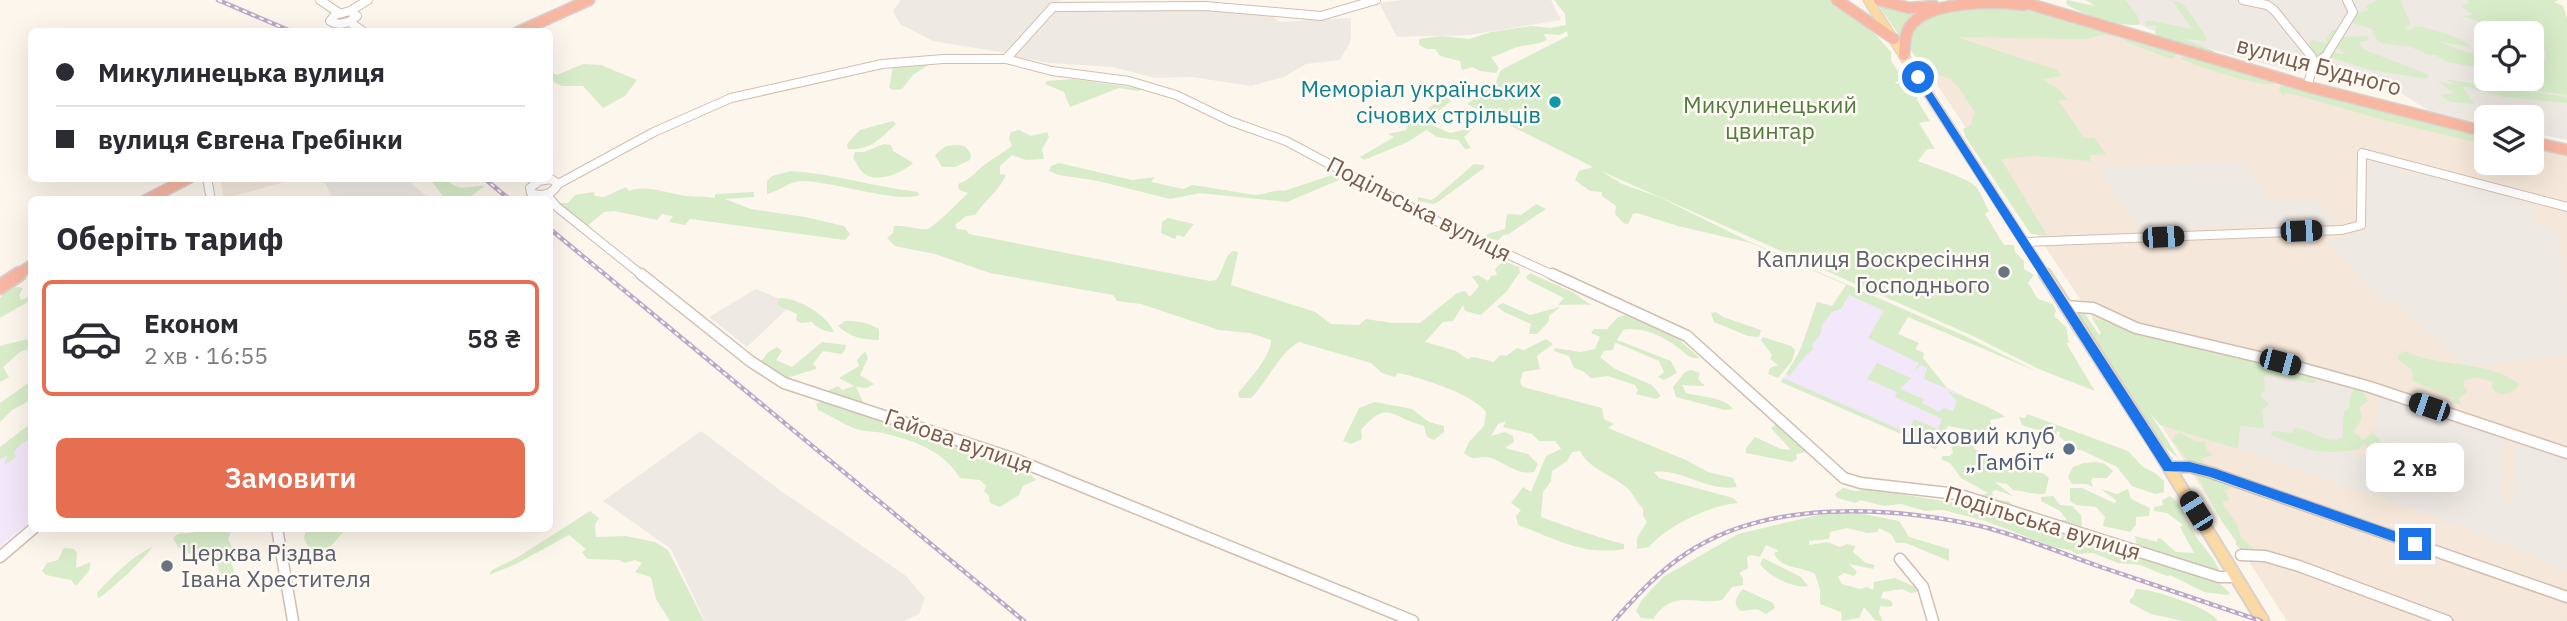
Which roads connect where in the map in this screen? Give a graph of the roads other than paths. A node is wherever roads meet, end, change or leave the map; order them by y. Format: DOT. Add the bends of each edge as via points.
graph roads {
  1 [pos="320,0"];
  2 [pos="368,0"];
  3 [pos="589,0"];
  4 [pos="1376,0"];
  5 [pos="1837,0"];
  6 [pos="1868,0"];
  7 [pos="1879,0"];
  8 [pos="1943,0"];
  9 [pos="2016,0"];
  10 [pos="2031,0"];
  11 [pos="2243,0"];
  12 [pos="2347,0"];
  13 [pos="2046,9"];
  14 [pos="350,11"];
  15 [pos="339,13"];
  16 [pos="350,22"];
  17 [pos="358,28"];
  18 [pos="527,28"];
  19 [pos="2140,37"];
  20 [pos="1894,39"];
  21 [pos="1904,55"];
  22 [pos="1006,59"];
  23 [pos="2314,64"];
  24 [pos="2307,86"];
  25 [pos="2474,129"];
  26 [pos="2544,145"];
  27 [pos="2567,150"];
  28 [pos="181,182"];
  29 [pos="532,182"];
  30 [pos="553,182"];
  31 [pos="558,184"];
  32 [pos="546,194"];
  33 [pos="154,196"];
  34 [pos="553,202"];
  35 [pos="2567,207"];
  36 [pos="2025,242"];
  37 [pos="28,268"];
  38 [pos="0,287"];
  39 [pos="2065,306"];
  40 [pos="2567,453"];
  41 [pos="2169,467"];
  42 [pos="29,532"];
  43 [pos="278,532"];
  44 [pos="2241,555"];
  45 [pos="0,557"];
  46 [pos="1900,559"];
  47 [pos="2236,577"];
  48 [pos="2567,597"];
  49 [pos="293,621"];
  50 [pos="1413,621"];
  51 [pos="1933,621"];
  52 [pos="2263,621"];
  53 [pos="2447,621"];
  1 -- 15 [label="street"];
  2 -- 14 [label="street"];
  3 -- 18 [label="highway"];
  4 -- 22 [label="street" via="1321,16 1205,6 1053,7"];
  5 -- 20 [label="highway"];
  6 -- 20 [label="main road"];
  7 -- 8 [label="highway" via="1919,8"];
  9 -- 13 [label="highway"];
  10 -- 19 [label="highway"];
  11 -- 23 [label="street" via="2274,10"];
  12 -- 23 [label="street" via="2353,12 2326,56"];
  13 -- 19 [label="highway"];
  13 -- 21 [label="highway" via="1988,0 1951,5 1913,23 1905,38"];
  14 -- 15 [label="street"];
  14 -- 16 [label="street" via="357,16"];
  15 -- 16 [label="street" via="331,23"];
  16 -- 17 [label="street"];
  19 -- 24 [label="highway, вулиця Будного"];
  20 -- 21 [label="main road"];
  21 -- 36 [label="main road"];
  22 -- 31 [label="street, Подільська вулиця" via="904,61 747,93 654,132"];
  22 -- 47 [label="street, Подільська вулиця" via="1052,71 1129,81 1176,95 1286,141 1446,226 1687,336 1844,478 1956,494 2219,577"];
  23 -- 24 [label="street"];
  24 -- 25 [label="highway, вулиця Будного"];
  26 -- 27 [label="highway"];
  28 -- 33 [label="highway"];
  29 -- 32 [label="street, Гайова вулиця" via="531,193"];
  30 -- 31 [label="street"];
  31 -- 32 [label="street"];
  34 -- 50 [label="street, Гайова вулиця" via="750,361 784,383 1013,458"];
  35 -- 36 [label="street" via="2362,153 2361,225 2342,230"];
  36 -- 39 [label="main road"];
  37 -- 38 [label="highway"];
  39 -- 40 [label="street" via="2093,308 2136,328 2371,387"];
  39 -- 41 [label="main road"];
  41 -- 47 [label="main road"];
  41 -- 48 [label="street" via="2212,473"];
  42 -- 45 [label="street"];
  43 -- 49 [label="street"];
  44 -- 53 [label="street" via="2299,566"];
  46 -- 51 [label="street" via="1923,587"];
  47 -- 52 [label="main road"];
}
